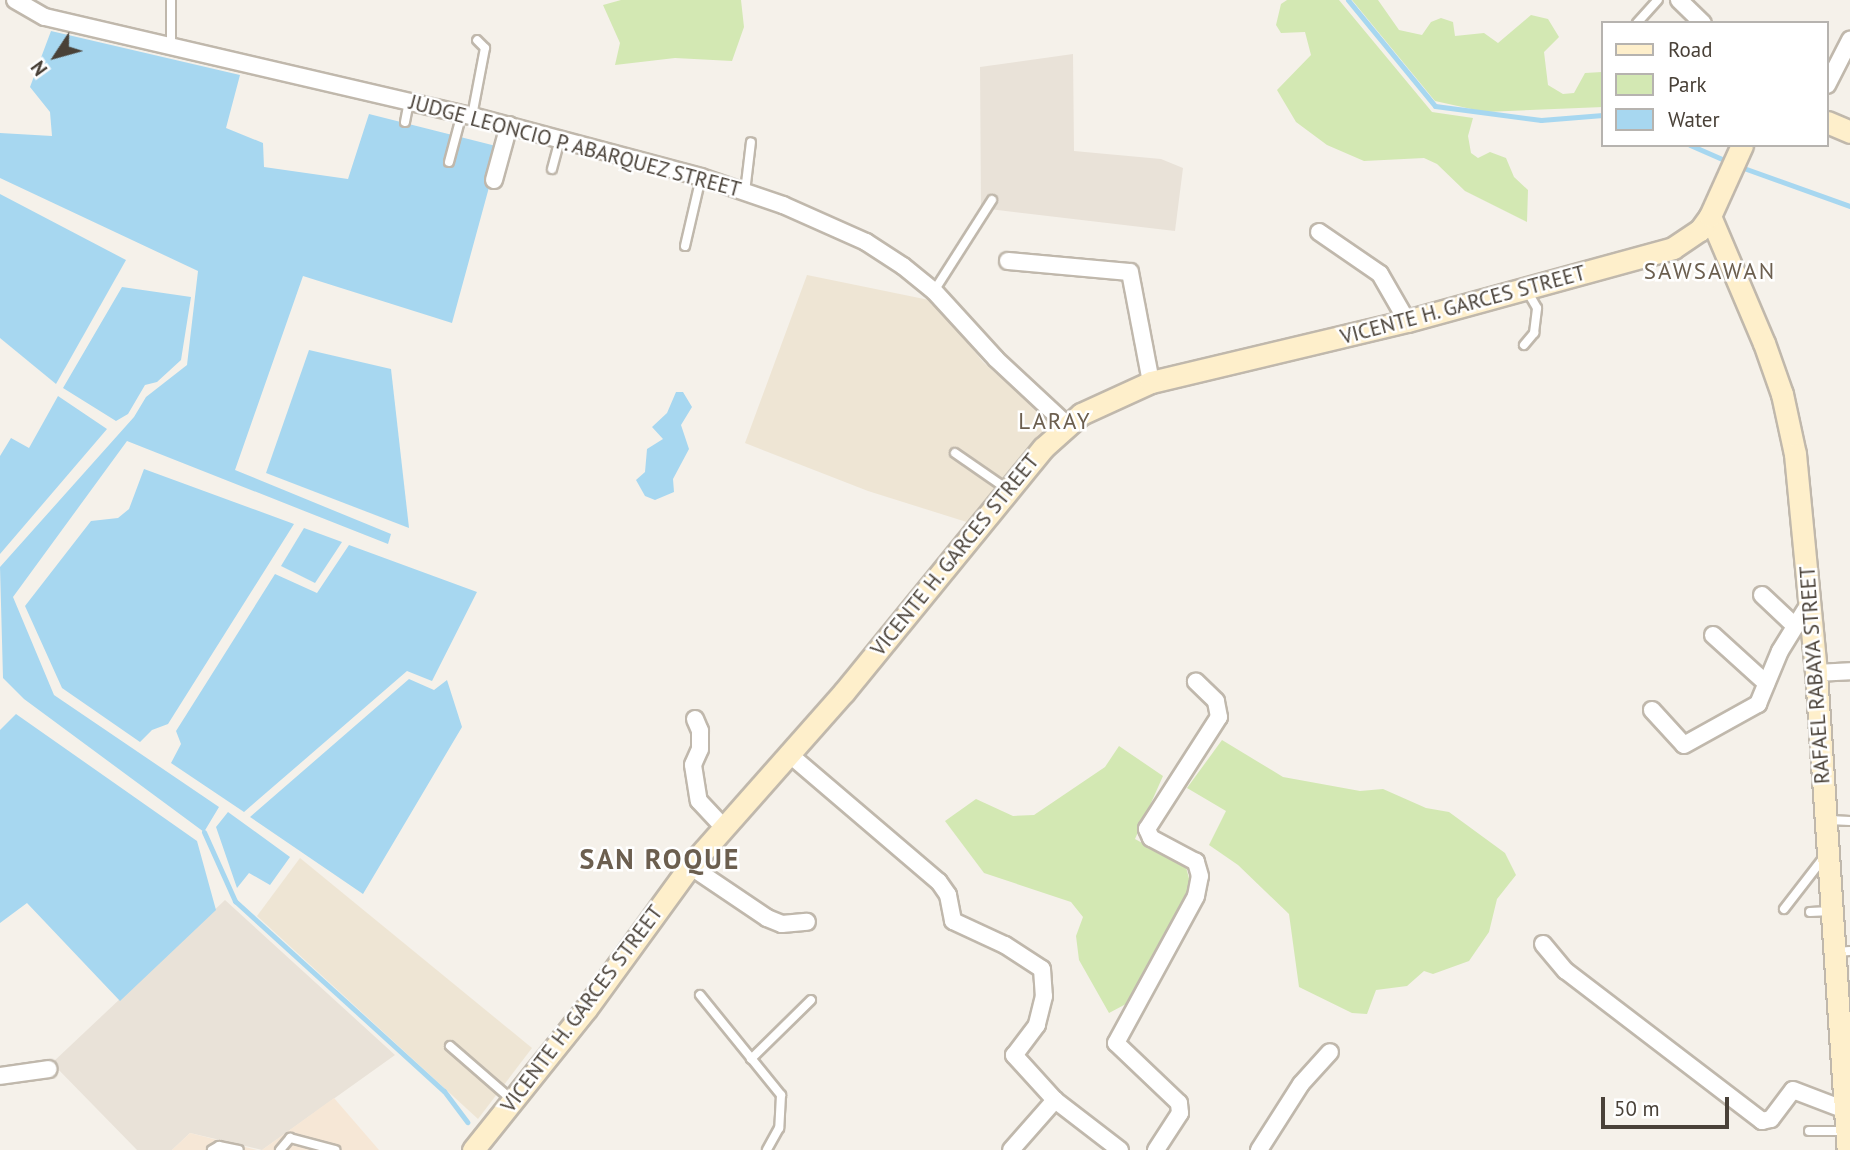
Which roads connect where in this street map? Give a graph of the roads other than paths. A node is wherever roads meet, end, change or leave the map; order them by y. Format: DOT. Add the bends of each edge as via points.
graph roads {
  1 [pos="15,0"];
  2 [pos="171,0"];
  3 [pos="1658,0"];
  4 [pos="1679,0"];
  5 [pos="1639,21"];
  6 [pos="1701,21"];
  7 [pos="477,40"];
  8 [pos="1850,40"];
  9 [pos="171,49"];
  10 [pos="1829,81"];
  11 [pos="409,101"];
  12 [pos="467,115"];
  13 [pos="405,122"];
  14 [pos="1829,123"];
  15 [pos="509,125"];
  16 [pos="1850,132"];
  17 [pos="560,139"];
  18 [pos="751,142"];
  19 [pos="1735,158"];
  20 [pos="449,162"];
  21 [pos="552,169"];
  22 [pos="701,177"];
  23 [pos="494,180"];
  24 [pos="746,192"];
  25 [pos="992,200"];
  26 [pos="1710,216"];
  27 [pos="1319,232"];
  28 [pos="685,246"];
  29 [pos="1008,261"];
  30 [pos="1526,289"];
  31 [pos="934,292"];
  32 [pos="1407,321"];
  33 [pos="1524,345"];
  34 [pos="1151,382"];
  35 [pos="1067,425"];
  36 [pos="955,453"];
  37 [pos="1009,491"];
  38 [pos="1762,595"];
  39 [pos="1809,604"];
  40 [pos="1795,626"];
  41 [pos="1713,635"];
  42 [pos="1850,671"];
  43 [pos="1816,673"];
  44 [pos="1196,682"];
  45 [pos="1766,683"];
  46 [pos="1651,709"];
  47 [pos="695,719"];
  48 [pos="789,754"];
  49 [pos="1826,819"];
  50 [pos="1850,821"];
  51 [pos="724,828"];
  52 [pos="1828,851"];
  53 [pos="690,866"];
  54 [pos="1784,909"];
  55 [pos="1832,911"];
  56 [pos="1810,912"];
  57 [pos="807,922"];
  58 [pos="1543,944"];
  59 [pos="1842,951"];
  60 [pos="700,995"];
  61 [pos="811,1000"];
  62 [pos="450,1046"];
  63 [pos="1330,1052"];
  64 [pos="751,1059"];
  65 [pos="49,1069"];
  66 [pos="0,1076"];
  67 [pos="1055,1100"];
  68 [pos="513,1101"];
  69 [pos="1809,1130"];
  70 [pos="1847,1131"];
  71 [pos="212,1150"];
  72 [pos="239,1150"];
  73 [pos="281,1150"];
  74 [pos="335,1150"];
  75 [pos="473,1150"];
  76 [pos="767,1150"];
  77 [pos="1011,1150"];
  78 [pos="1120,1150"];
  79 [pos="1156,1150"];
  80 [pos="1259,1150"];
  1 -- 9 [label="street, JUDGE LEONCIO P. ABARQUEZ STREET" via="45,17"];
  2 -- 9 [label="lane"];
  3 -- 5 [label="lane"];
  4 -- 6 [label="street"];
  7 -- 12 [label="lane" via="485,48"];
  8 -- 10 [label="street"];
  9 -- 11 [label="street, JUDGE LEONCIO P. ABARQUEZ STREET"];
  11 -- 12 [label="street, JUDGE LEONCIO P. ABARQUEZ STREET"];
  11 -- 13 [label="lane"];
  12 -- 15 [label="street, JUDGE LEONCIO P. ABARQUEZ STREET"];
  12 -- 20 [label="lane"];
  14 -- 16 [label="street"];
  15 -- 17 [label="street, JUDGE LEONCIO P. ABARQUEZ STREET"];
  15 -- 23 [label="street"];
  17 -- 21 [label="lane"];
  17 -- 22 [label="street, JUDGE LEONCIO P. ABARQUEZ STREET"];
  18 -- 24 [label="lane"];
  19 -- 26 [label="street, VICENTE H. GARCES STREET"];
  22 -- 24 [label="street, JUDGE LEONCIO P. ABARQUEZ STREET"];
  22 -- 28 [label="lane"];
  24 -- 31 [label="street, JUDGE LEONCIO P. ABARQUEZ STREET" via="866,242"];
  25 -- 31 [label="lane"];
  26 -- 30 [label="street, VICENTE H. GARCES STREET" via="1700,230 1673,248"];
  26 -- 39 [label="street, RAFAEL RABAYA STREET" via="1743,287 1782,394 1795,454"];
  27 -- 32 [label="street" via="1380,274"];
  29 -- 34 [label="street" via="1130,272"];
  30 -- 32 [label="street, VICENTE H. GARCES STREET"];
  30 -- 33 [label="lane" via="1536,308 1534,333"];
  31 -- 35 [label="street, JUDGE LEONCIO P. ABARQUEZ STREET" via="996,359"];
  32 -- 34 [label="street, VICENTE H. GARCES STREET"];
  34 -- 35 [label="street, VICENTE H. GARCES STREET" via="1100,402"];
  35 -- 37 [label="street, VICENTE H. GARCES STREET"];
  36 -- 37 [label="lane"];
  37 -- 48 [label="street, VICENTE H. GARCES STREET"];
  38 -- 40 [label="street"];
  39 -- 40 [label="street"];
  39 -- 43 [label="street, RAFAEL RABAYA STREET"];
  40 -- 45 [label="street"];
  41 -- 45 [label="street"];
  42 -- 43 [label="street"];
  43 -- 49 [label="street, RAFAEL RABAYA STREET"];
  44 -- 79 [label="street" via="1216,701 1219,718 1147,829 1151,838 1196,862 1200,876 1196,896 1116,1043 1179,1103 1175,1122"];
  45 -- 46 [label="street" via="1758,704 1685,745"];
  47 -- 51 [label="street" via="700,731 700,750 693,765 699,801"];
  48 -- 51 [label="street, VICENTE H. GARCES STREET"];
  48 -- 67 [label="street" via="939,882 948,895 953,922 1005,944 1042,969 1044,996 1037,1025 1014,1055"];
  49 -- 50 [label="lane"];
  49 -- 52 [label="street, RAFAEL RABAYA STREET"];
  51 -- 53 [label="street, VICENTE H. GARCES STREET"];
  52 -- 54 [label="lane"];
  52 -- 55 [label="street, RAFAEL RABAYA STREET"];
  53 -- 57 [label="street" via="767,918 782,924"];
  53 -- 68 [label="street, VICENTE H. GARCES STREET"];
  55 -- 56 [label="lane"];
  55 -- 59 [label="street, RAFAEL RABAYA STREET"];
  58 -- 70 [label="street" via="1566,971 1762,1121 1771,1119 1793,1090"];
  59 -- 70 [label="street, RAFAEL RABAYA STREET"];
  60 -- 64 [label="lane"];
  61 -- 64 [label="lane"];
  62 -- 68 [label="lane"];
  63 -- 80 [label="street" via="1301,1084"];
  64 -- 76 [label="lane" via="781,1096 781,1119"];
  65 -- 66 [label="street"];
  67 -- 77 [label="street"];
  67 -- 78 [label="street"];
  68 -- 75 [label="street, VICENTE H. GARCES STREET"];
  69 -- 70 [label="lane"];
  71 -- 72 [label="lane" via="219,1146"];
  73 -- 74 [label="lane" via="290,1138"];
}
